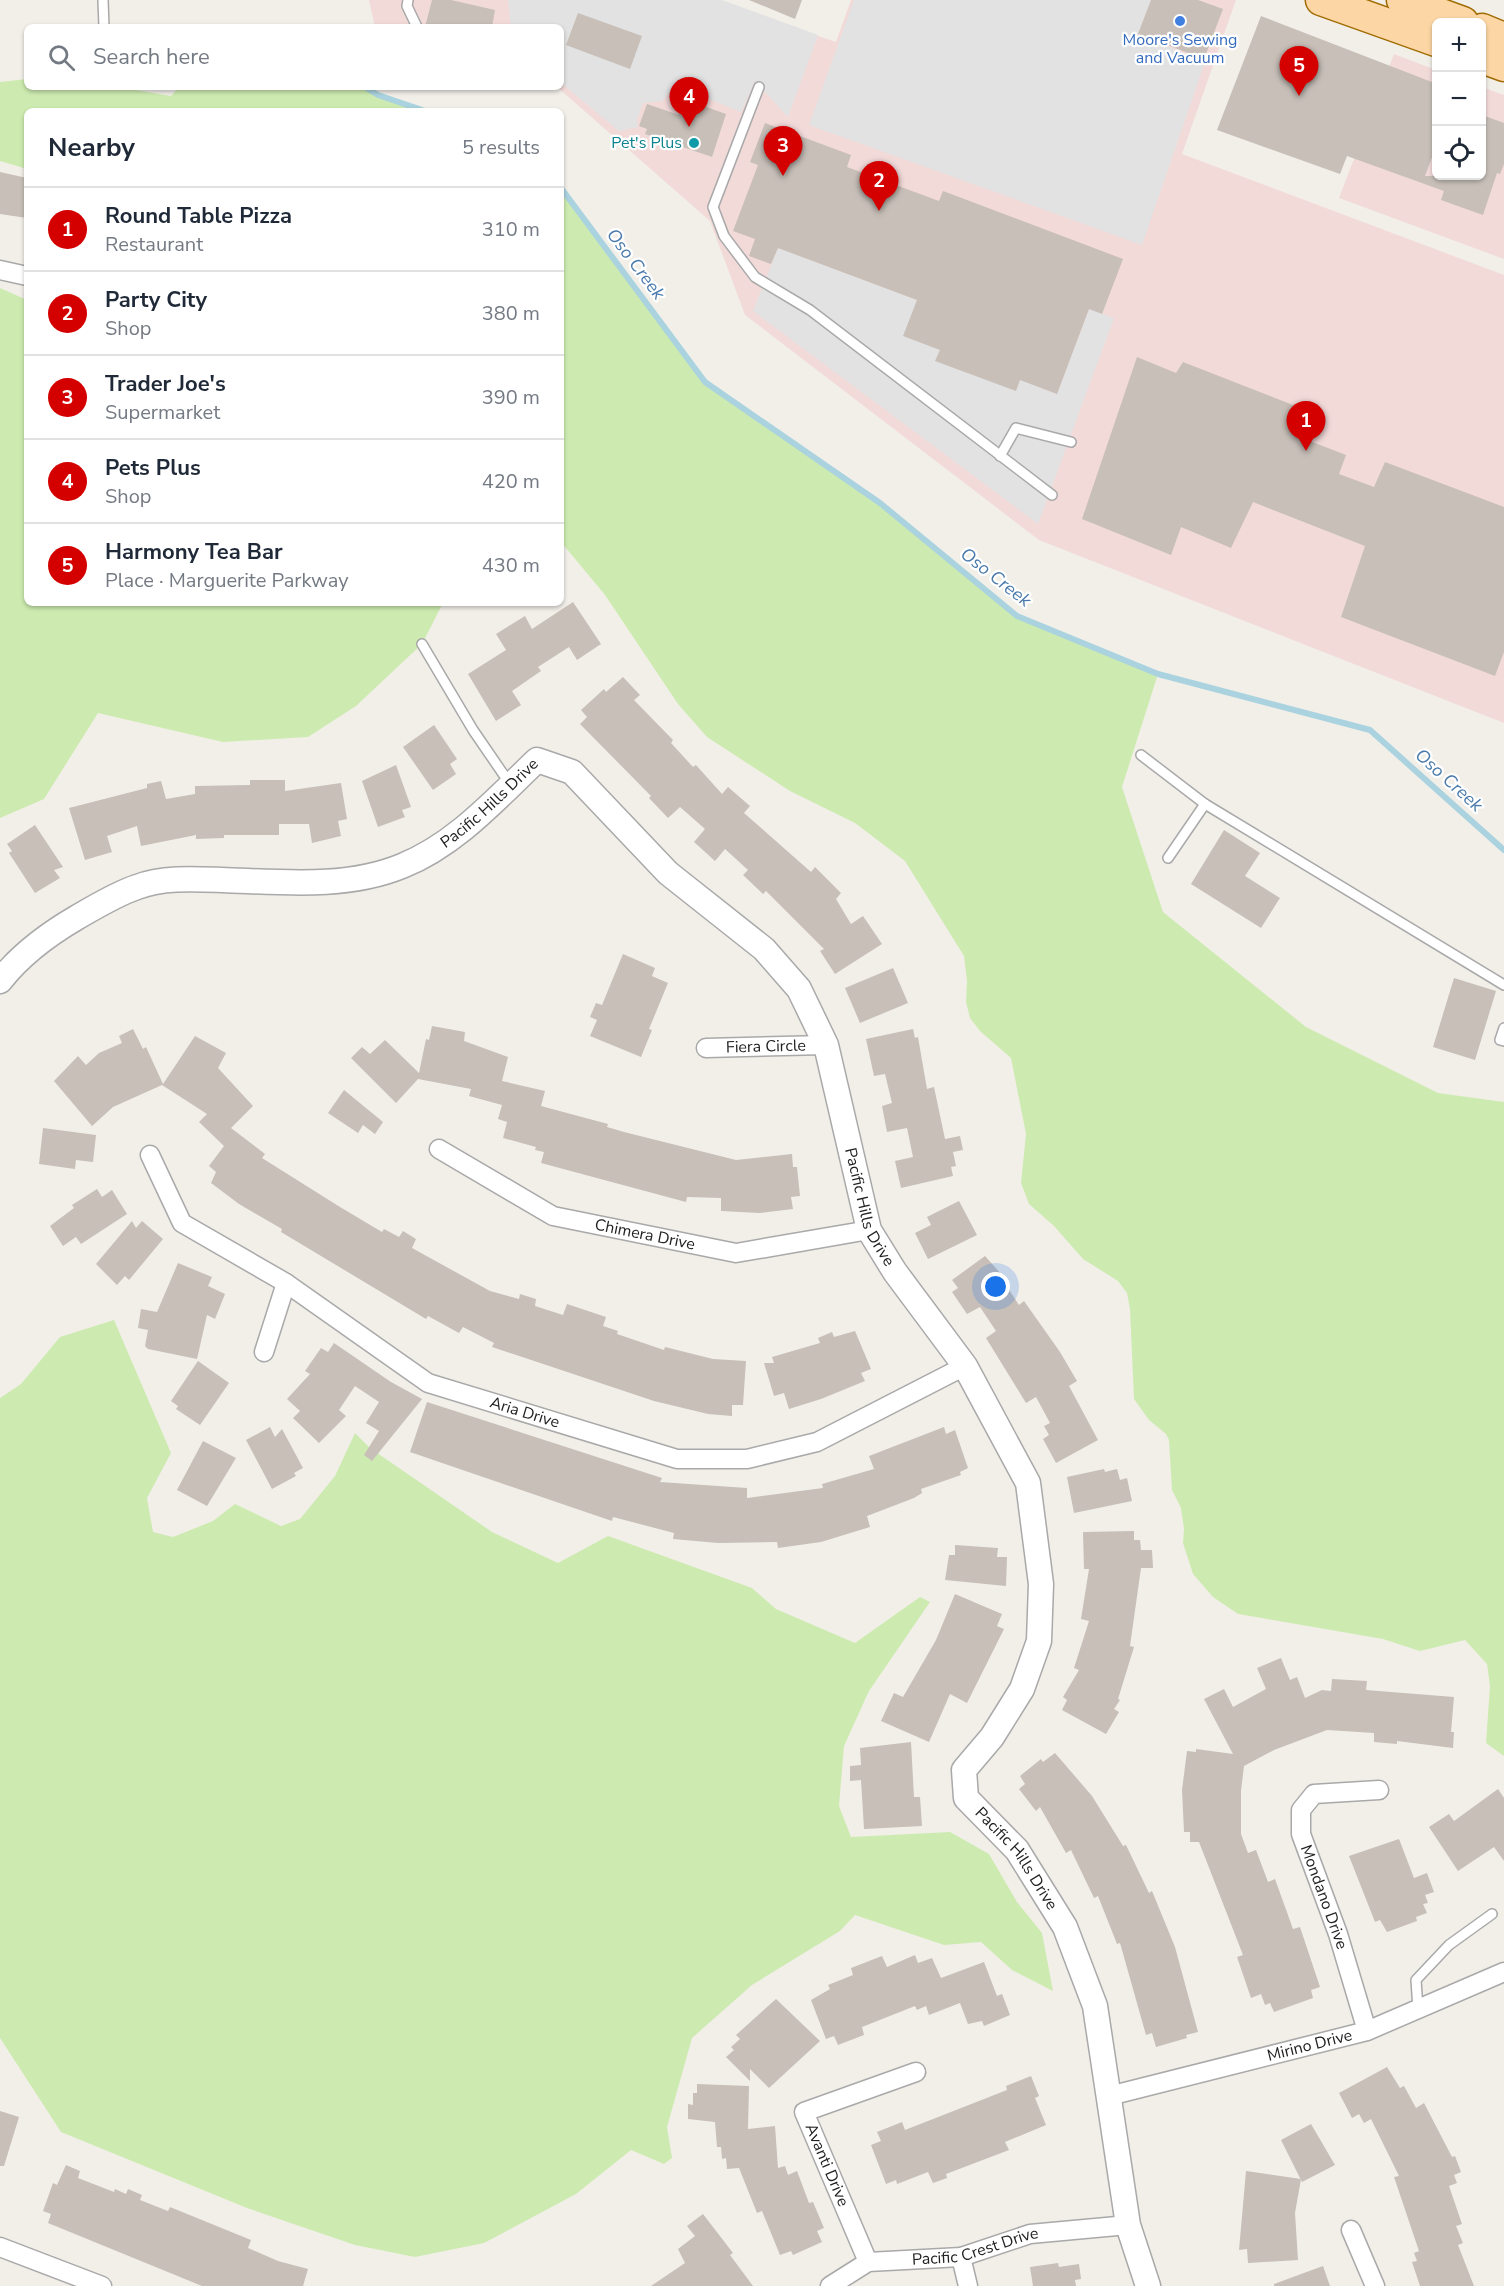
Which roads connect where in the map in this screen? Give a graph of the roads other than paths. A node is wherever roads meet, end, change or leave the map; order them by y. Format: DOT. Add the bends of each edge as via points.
graph roads {
  1 [pos="103,0"];
  2 [pos="408,0"];
  3 [pos="1321,0"];
  4 [pos="1402,0"];
  5 [pos="1452,18"];
  6 [pos="104,24"];
  7 [pos="416,24"];
  8 [pos="1486,31"];
  9 [pos="1504,38"];
  10 [pos="1432,39"];
  11 [pos="1486,59"];
  12 [pos="1504,66"];
  13 [pos="759,87"];
  14 [pos="0,270"];
  15 [pos="24,275"];
  16 [pos="1071,442"];
  17 [pos="1000,456"];
  18 [pos="1052,495"];
  19 [pos="422,644"];
  20 [pos="1141,755"];
  21 [pos="511,784"];
  22 [pos="1205,804"];
  23 [pos="1168,858"];
  24 [pos="0,981"];
  25 [pos="1504,985"];
  26 [pos="1504,1028"];
  27 [pos="1504,1041"];
  28 [pos="826,1045"];
  29 [pos="706,1048"];
  30 [pos="439,1149"];
  31 [pos="150,1155"];
  32 [pos="869,1230"];
  33 [pos="286,1283"];
  34 [pos="264,1352"];
  35 [pos="965,1366"];
  36 [pos="1379,1790"];
  37 [pos="1492,1914"];
  38 [pos="1504,1972"];
  39 [pos="1418,2009"];
  40 [pos="1367,2031"];
  41 [pos="916,2072"];
  42 [pos="1109,2096"];
  43 [pos="1128,2225"];
  44 [pos="1352,2230"];
  45 [pos="0,2247"];
  46 [pos="961,2257"];
  47 [pos="868,2262"];
  48 [pos="102,2286"];
  49 [pos="830,2286"];
  50 [pos="968,2286"];
  51 [pos="1148,2286"];
  52 [pos="1375,2286"];
  1 -- 6 [label="lane"];
  2 -- 7 [label="lane"];
  3 -- 10 [label="main road"];
  4 -- 5 [label="main road"];
  8 -- 9 [label="main road"];
  11 -- 12 [label="main road"];
  13 -- 17 [label="lane" via="714,207 724,236 755,277 810,310"];
  14 -- 15 [label="street"];
  16 -- 17 [label="lane" via="1016,428"];
  17 -- 18 [label="lane"];
  19 -- 21 [label="lane" via="473,730"];
  20 -- 22 [label="lane"];
  21 -- 24 [label="street, Pacific Hills Drive" via="440,846 402,866 363,878 312,883 186,879 137,886 47,935"];
  21 -- 28 [label="street, Pacific Hills Drive" via="537,760 572,772 668,873 764,949 799,989"];
  22 -- 23 [label="lane"];
  22 -- 25 [label="lane"];
  26 -- 27 [label="lane" via="1500,1040"];
  28 -- 29 [label="street, Fiera Circle"];
  28 -- 32 [label="street, Pacific Hills Drive"];
  30 -- 32 [label="street, Chimera Drive" via="553,1216 736,1253"];
  31 -- 33 [label="street, Aria Drive" via="182,1223"];
  32 -- 35 [label="street, Pacific Hills Drive"];
  33 -- 34 [label="street"];
  33 -- 35 [label="street, Aria Drive" via="428,1383 677,1459 747,1459 817,1442"];
  35 -- 42 [label="street, Pacific Hills Drive" via="1028,1483 1041,1584 1036,1651 1022,1689 992,1737 964,1770 966,1798 1017,1850 1065,1927 1095,2006"];
  36 -- 40 [label="street, Mondano Drive" via="1314,1794 1301,1810 1301,1834 1338,1934"];
  37 -- 39 [label="lane" via="1449,1945 1416,1980"];
  38 -- 39 [label="street, Mirino Drive"];
  39 -- 40 [label="street, Mirino Drive"];
  40 -- 42 [label="street, Mirino Drive"];
  41 -- 47 [label="street, Avanti Drive" via="804,2112"];
  42 -- 43 [label="street, Pacific Hills Drive"];
  43 -- 46 [label="street, Pacific Crest Drive" via="1030,2234"];
  43 -- 51 [label="street, Pacific Hills Drive"];
  44 -- 52 [label="street"];
  45 -- 48 [label="street"];
  46 -- 47 [label="street, Pacific Crest Drive"];
  46 -- 50 [label="street"];
  47 -- 49 [label="street, Pacific Crest Drive"];
}
